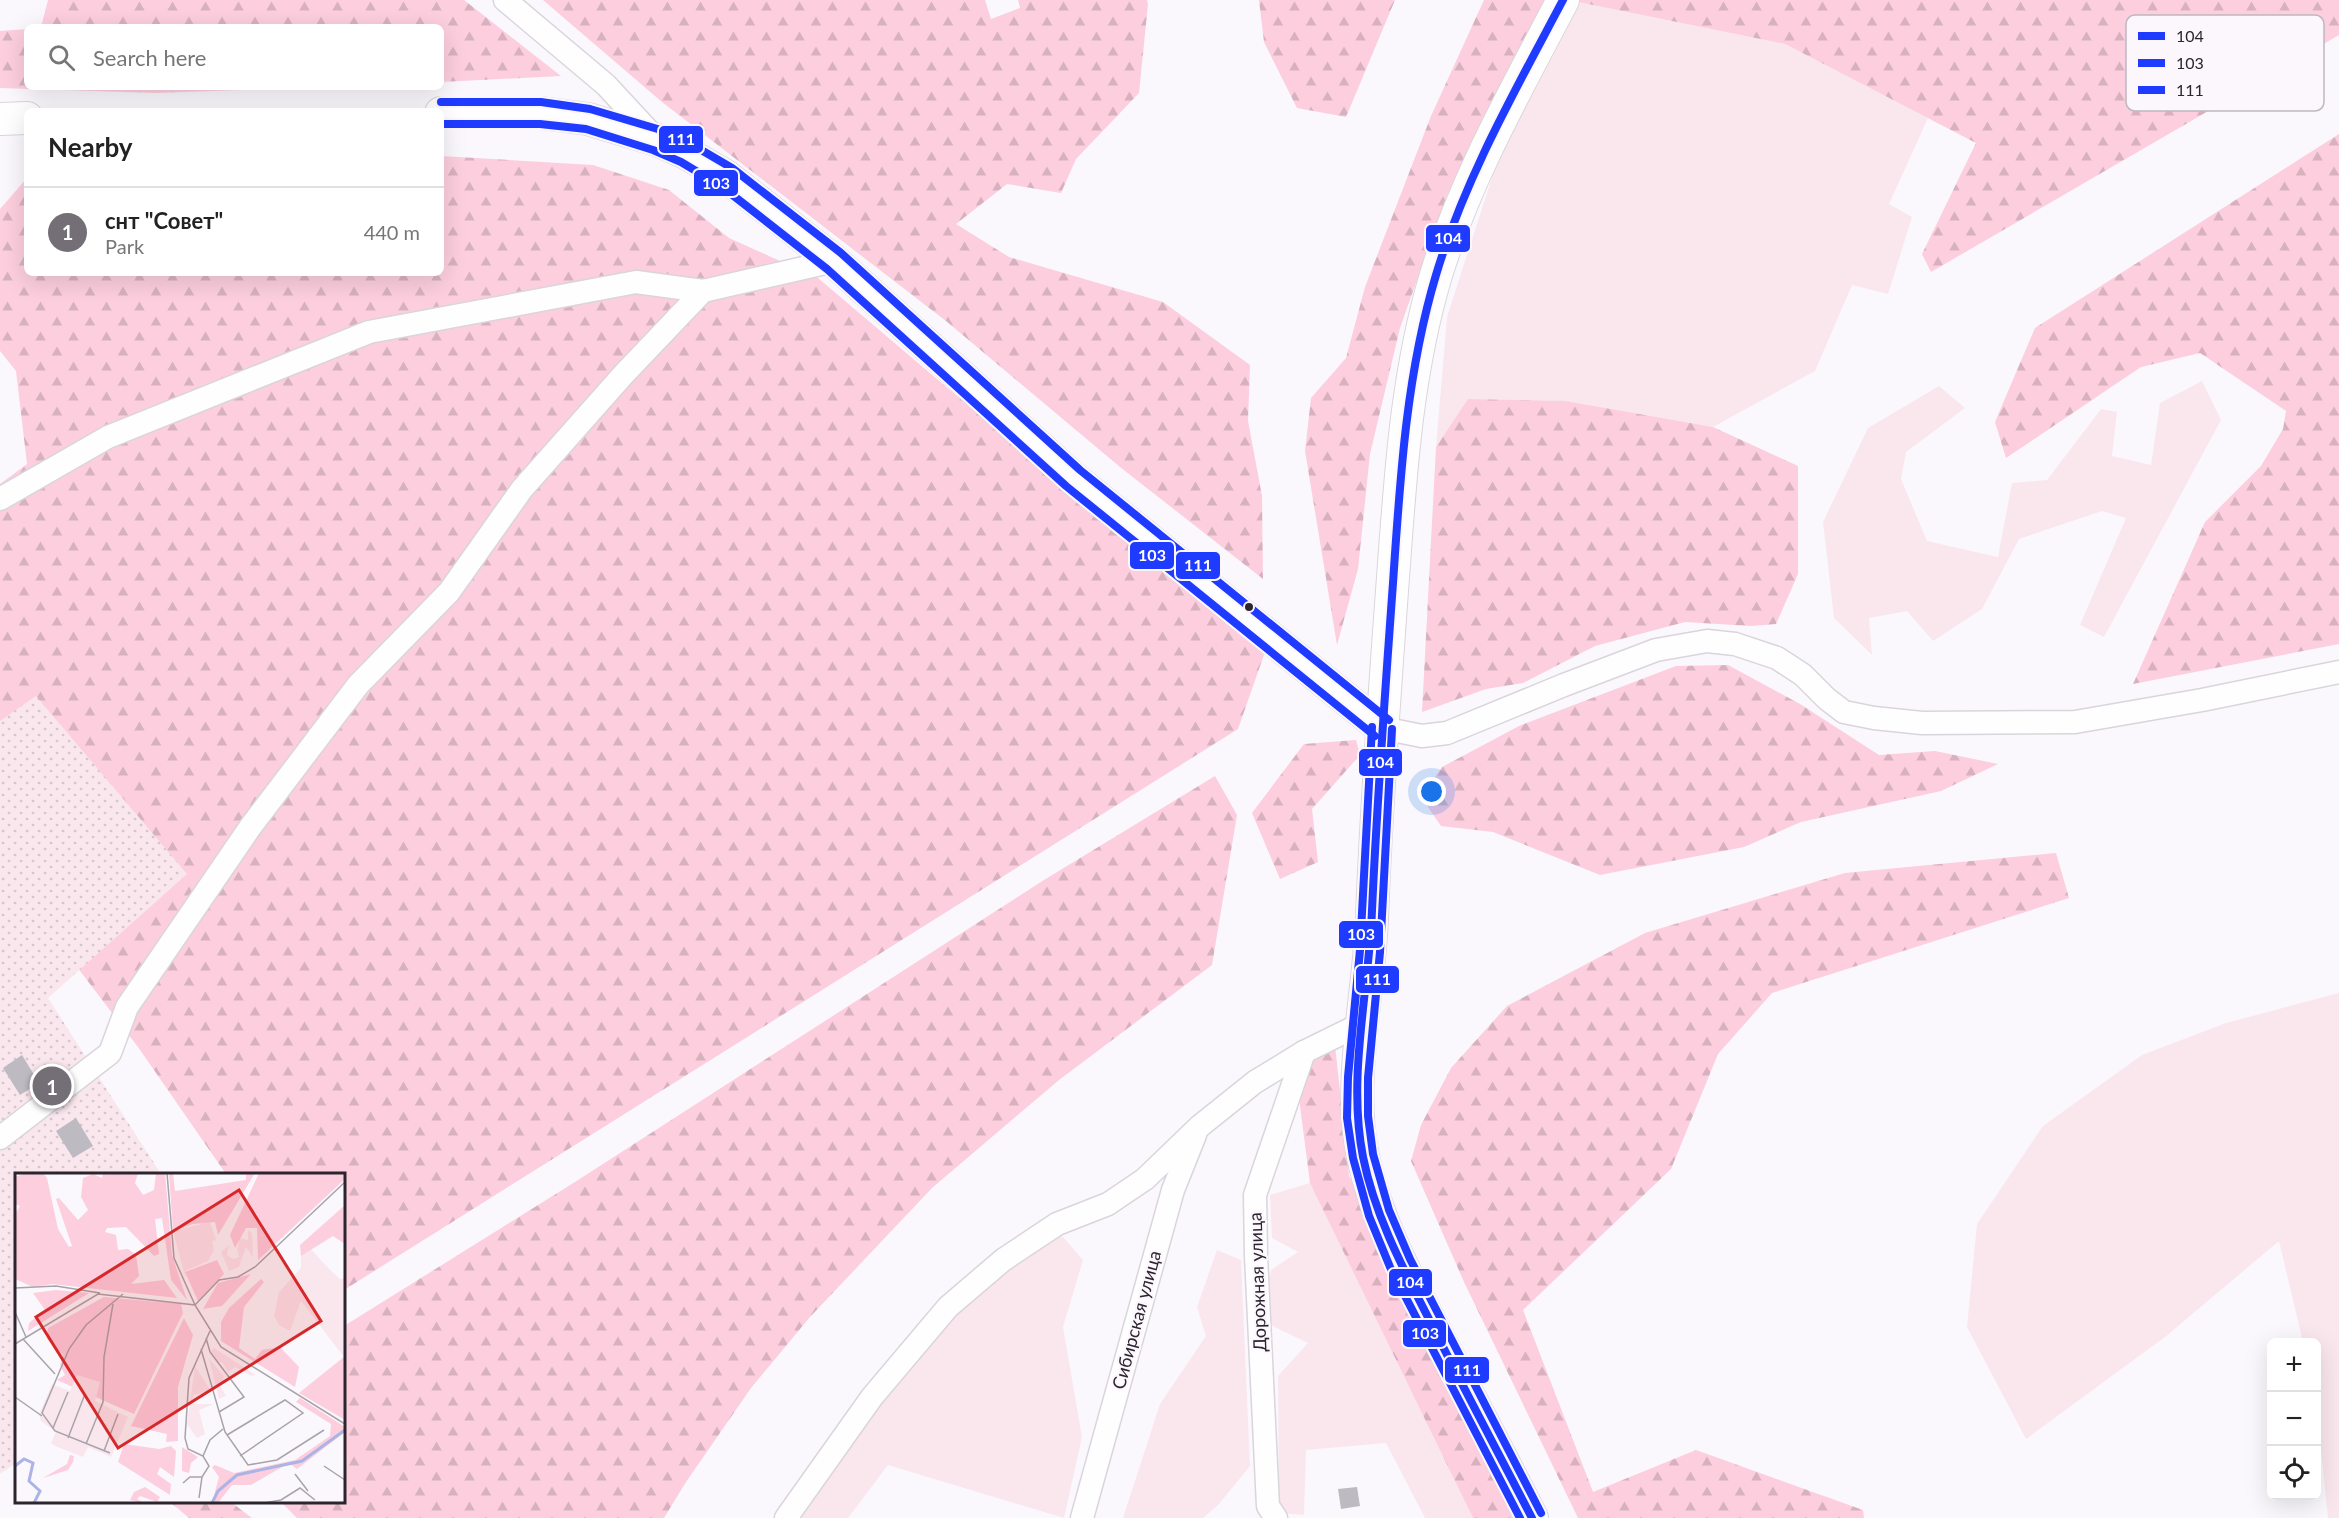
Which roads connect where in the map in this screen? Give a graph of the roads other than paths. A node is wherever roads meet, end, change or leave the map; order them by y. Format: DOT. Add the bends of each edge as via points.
graph roads {
  1 [pos="505,0"];
  2 [pos="1563,0"];
  3 [pos="444,113"];
  4 [pos="24,118"];
  5 [pos="0,119"];
  6 [pos="657,140"];
  7 [pos="834,261"];
  8 [pos="703,291"];
  9 [pos="0,499"];
  10 [pos="2339,672"];
  11 [pos="1382,728"];
  12 [pos="1363,1023"];
  13 [pos="1304,1052"];
  14 [pos="1200,1126"];
  15 [pos="0,1137"];
  16 [pos="786,1518"];
  17 [pos="1082,1518"];
  18 [pos="1276,1518"];
  19 [pos="1532,1518"];
  1 -- 6 [label="street" via="606,85"];
  2 -- 11 [label="main road" via="1472,178 1424,322 1403,438"];
  3 -- 6 [label="main road" via="565,116 612,125"];
  4 -- 5 [label="main road"];
  6 -- 7 [label="main road" via="727,177"];
  7 -- 8 [label="street"];
  7 -- 11 [label="main road" via="1073,478"];
  8 -- 9 [label="street" via="636,282 369,332 108,437"];
  8 -- 15 [label="street" via="522,489 449,592 358,685 251,826 127,1007 110,1053"];
  10 -- 11 [label="street" via="2075,722 1922,723 1844,712 1803,675 1777,658 1735,644 1707,641 1656,650 1447,733 1422,736"];
  11 -- 12 [label="main road"];
  12 -- 13 [label="street"];
  12 -- 19 [label="main road" via="1357,1117 1379,1213 1400,1263"];
  13 -- 14 [label="street" via="1255,1082"];
  13 -- 18 [label="street, Дорожная улица" via="1255,1195 1268,1506"];
  14 -- 16 [label="street" via="1145,1179 1108,1204 1057,1224 1003,1260 948,1306 872,1398"];
  14 -- 17 [label="street, Сибирская улица" via="1173,1190"];
}
